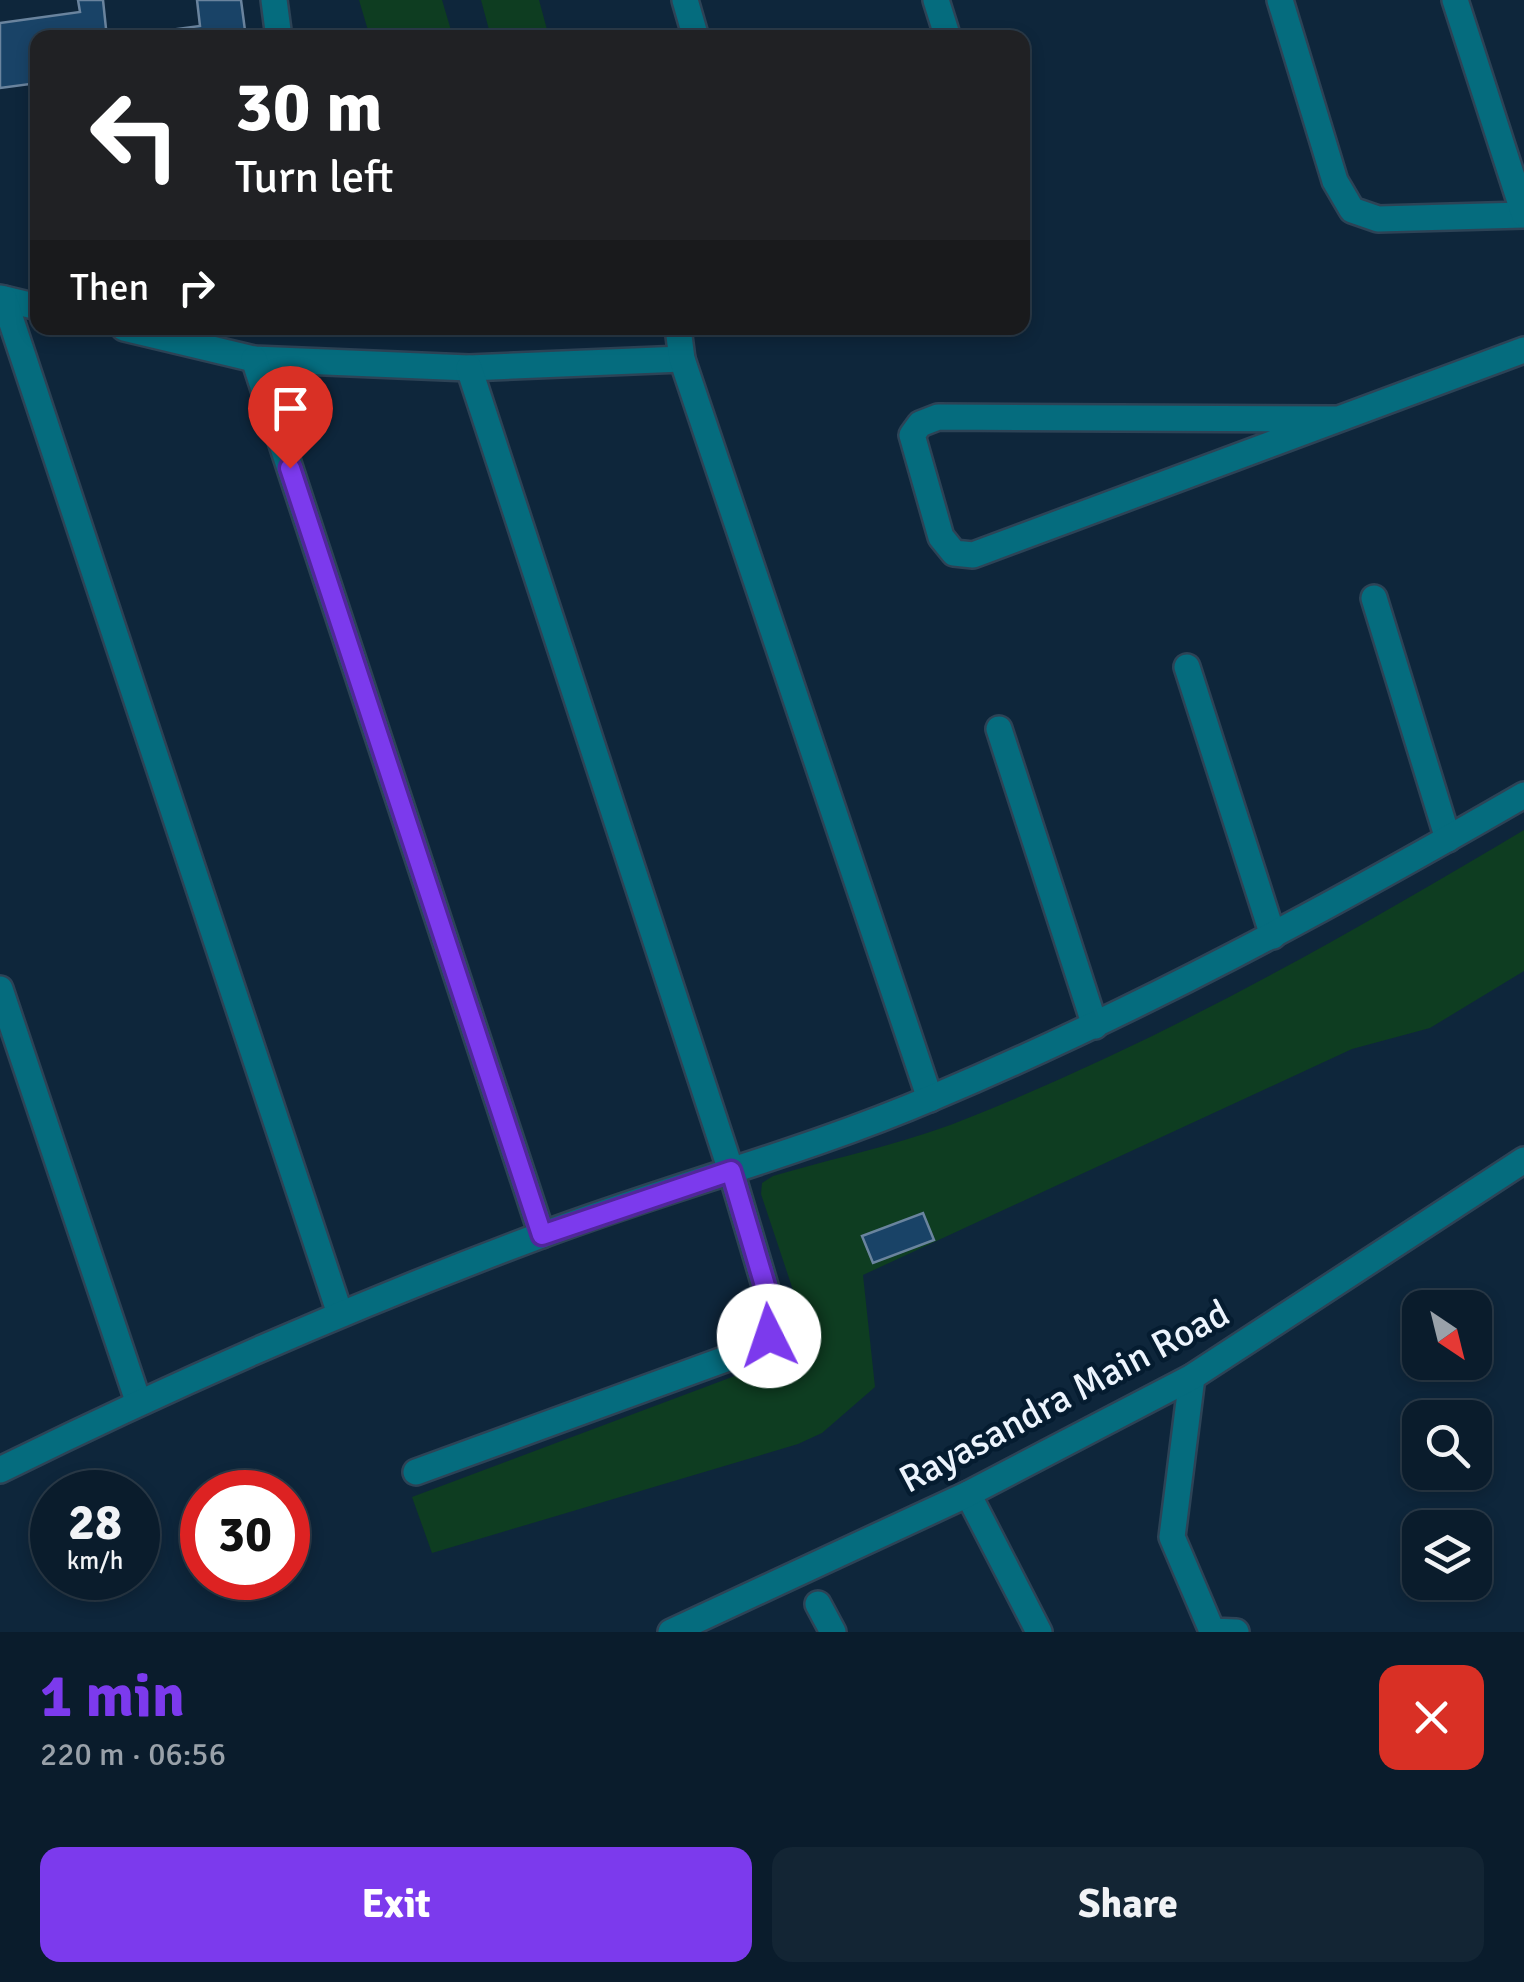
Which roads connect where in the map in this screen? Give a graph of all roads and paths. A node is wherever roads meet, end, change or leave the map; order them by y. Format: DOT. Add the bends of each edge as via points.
graph roads {
  1 [pos="274,0"];
  2 [pos="685,0"];
  3 [pos="936,0"];
  4 [pos="1280,0"];
  5 [pos="1456,0"];
  6 [pos="278,30"];
  7 [pos="694,30"];
  8 [pos="945,30"];
  9 [pos="1524,215"];
  10 [pos="2,298"];
  11 [pos="30,305"];
  12 [pos="153,335"];
  13 [pos="679,335"];
  14 [pos="1524,350"];
  15 [pos="254,359"];
  16 [pos="682,359"];
  17 [pos="469,368"];
  18 [pos="1337,419"];
  19 [pos="1374,598"];
  20 [pos="1187,667"];
  21 [pos="999,729"];
  22 [pos="1524,795"];
  23 [pos="1448,839"];
  24 [pos="1273,936"];
  25 [pos="0,990"];
  26 [pos="1095,1026"];
  27 [pos="930,1099"];
  28 [pos="1524,1160"];
  29 [pos="731,1171"];
  30 [pos="542,1235"];
  31 [pos="340,1314"];
  32 [pos="1192,1377"];
  33 [pos="138,1402"];
  34 [pos="0,1470"];
  35 [pos="416,1472"];
  36 [pos="968,1494"];
  37 [pos="818,1604"];
  38 [pos="671,1632"];
  39 [pos="833,1632"];
  40 [pos="1039,1632"];
  41 [pos="1236,1632"];
  1 -- 6 [label="street"];
  2 -- 7 [label="street"];
  3 -- 8 [label="street"];
  4 -- 9 [label="street" via="1335,181 1352,210 1378,219"];
  5 -- 9 [label="street"];
  10 -- 11 [label="street"];
  10 -- 31 [label="street"];
  12 -- 15 [label="street"];
  13 -- 16 [label="street"];
  14 -- 18 [label="street"];
  15 -- 17 [label="street"];
  15 -- 30 [label="street"];
  16 -- 17 [label="street"];
  16 -- 27 [label="street"];
  17 -- 29 [label="street"];
  18 -- 18 [label="street" via="938,417 912,435 941,537 954,553 973,555"];
  19 -- 23 [label="street"];
  20 -- 24 [label="street"];
  21 -- 26 [label="street"];
  22 -- 23 [label="street"];
  23 -- 24 [label="street"];
  24 -- 26 [label="street"];
  25 -- 33 [label="street"];
  26 -- 27 [label="street"];
  27 -- 29 [label="street"];
  28 -- 32 [label="street, Rayasandra Main Road"];
  29 -- 30 [label="street"];
  29 -- 35 [label="street" via="774,1316 769,1336 752,1349"];
  30 -- 31 [label="street"];
  31 -- 33 [label="street"];
  32 -- 36 [label="street, Rayasandra Main Road"];
  32 -- 41 [label="street" via="1172,1536 1212,1631"];
  33 -- 34 [label="street"];
  36 -- 38 [label="street, Rayasandra Main Road"];
  36 -- 40 [label="street"];
  37 -- 39 [label="street"];
}
